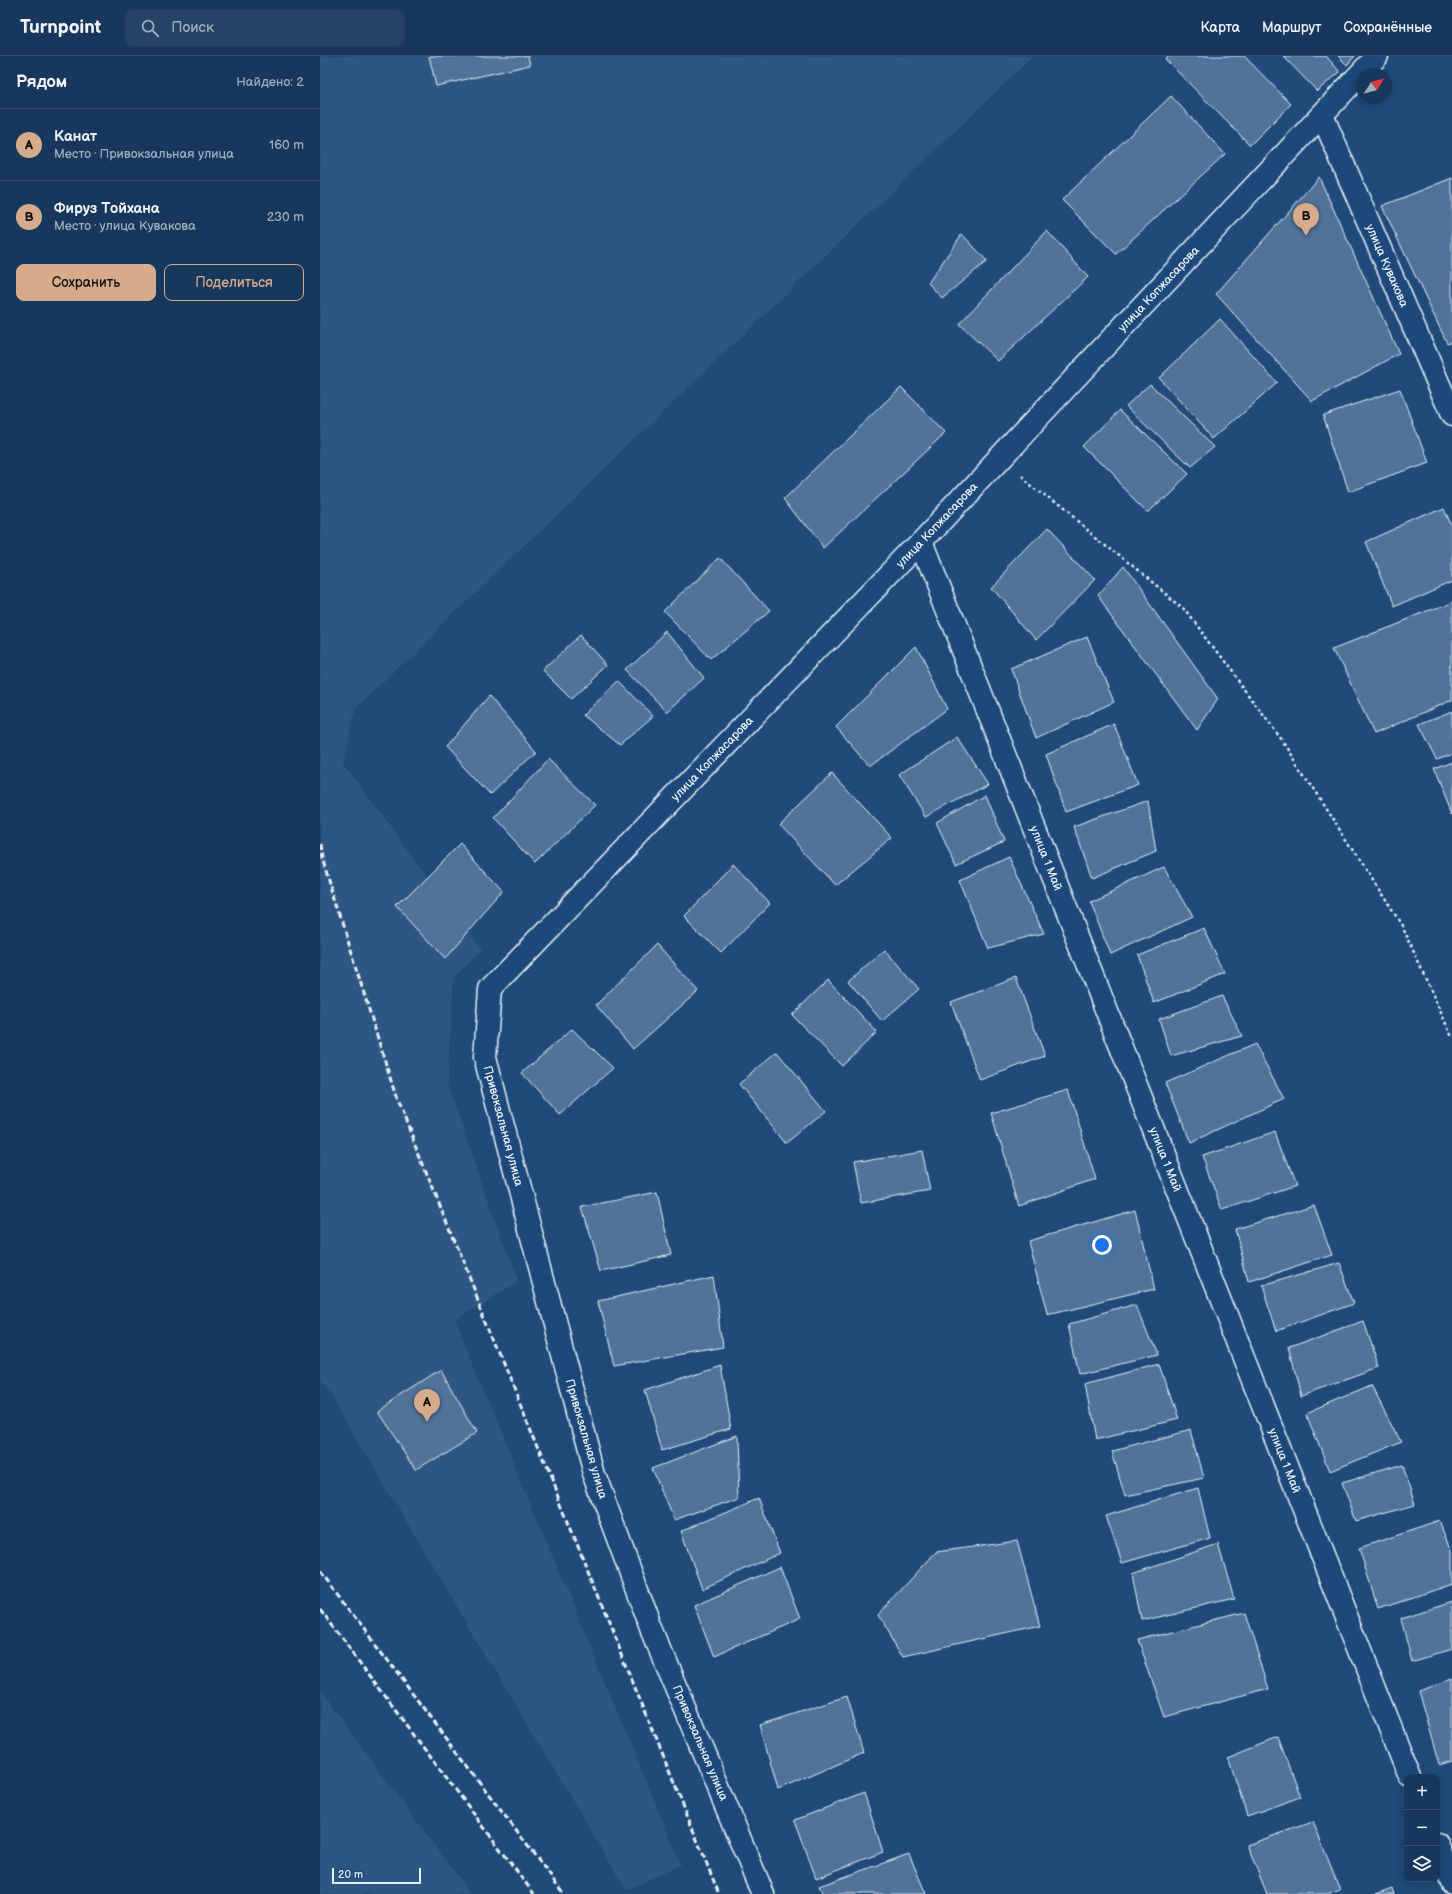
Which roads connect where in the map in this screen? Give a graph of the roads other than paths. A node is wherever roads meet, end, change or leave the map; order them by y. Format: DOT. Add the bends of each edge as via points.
graph roads {
  1 [pos="1377,56"];
  2 [pos="1322,115"];
  3 [pos="1452,415"];
  4 [pos="921,542"];
  5 [pos="490,989"];
  6 [pos="1409,1774"];
  7 [pos="1438,1846"];
  8 [pos="1452,1882"];
  9 [pos="763,1894"];
  1 -- 2 [label="street, улица Копжасарова"];
  2 -- 3 [label="street, улица Кувакова"];
  2 -- 4 [label="street, улица Копжасарова"];
  4 -- 5 [label="street, улица Копжасарова"];
  4 -- 6 [label="street, улица 1 Май"];
  5 -- 9 [label="street, Привокзальная улица" via="484,1057 594,1474 652,1630"];
  7 -- 8 [label="street"];
}
